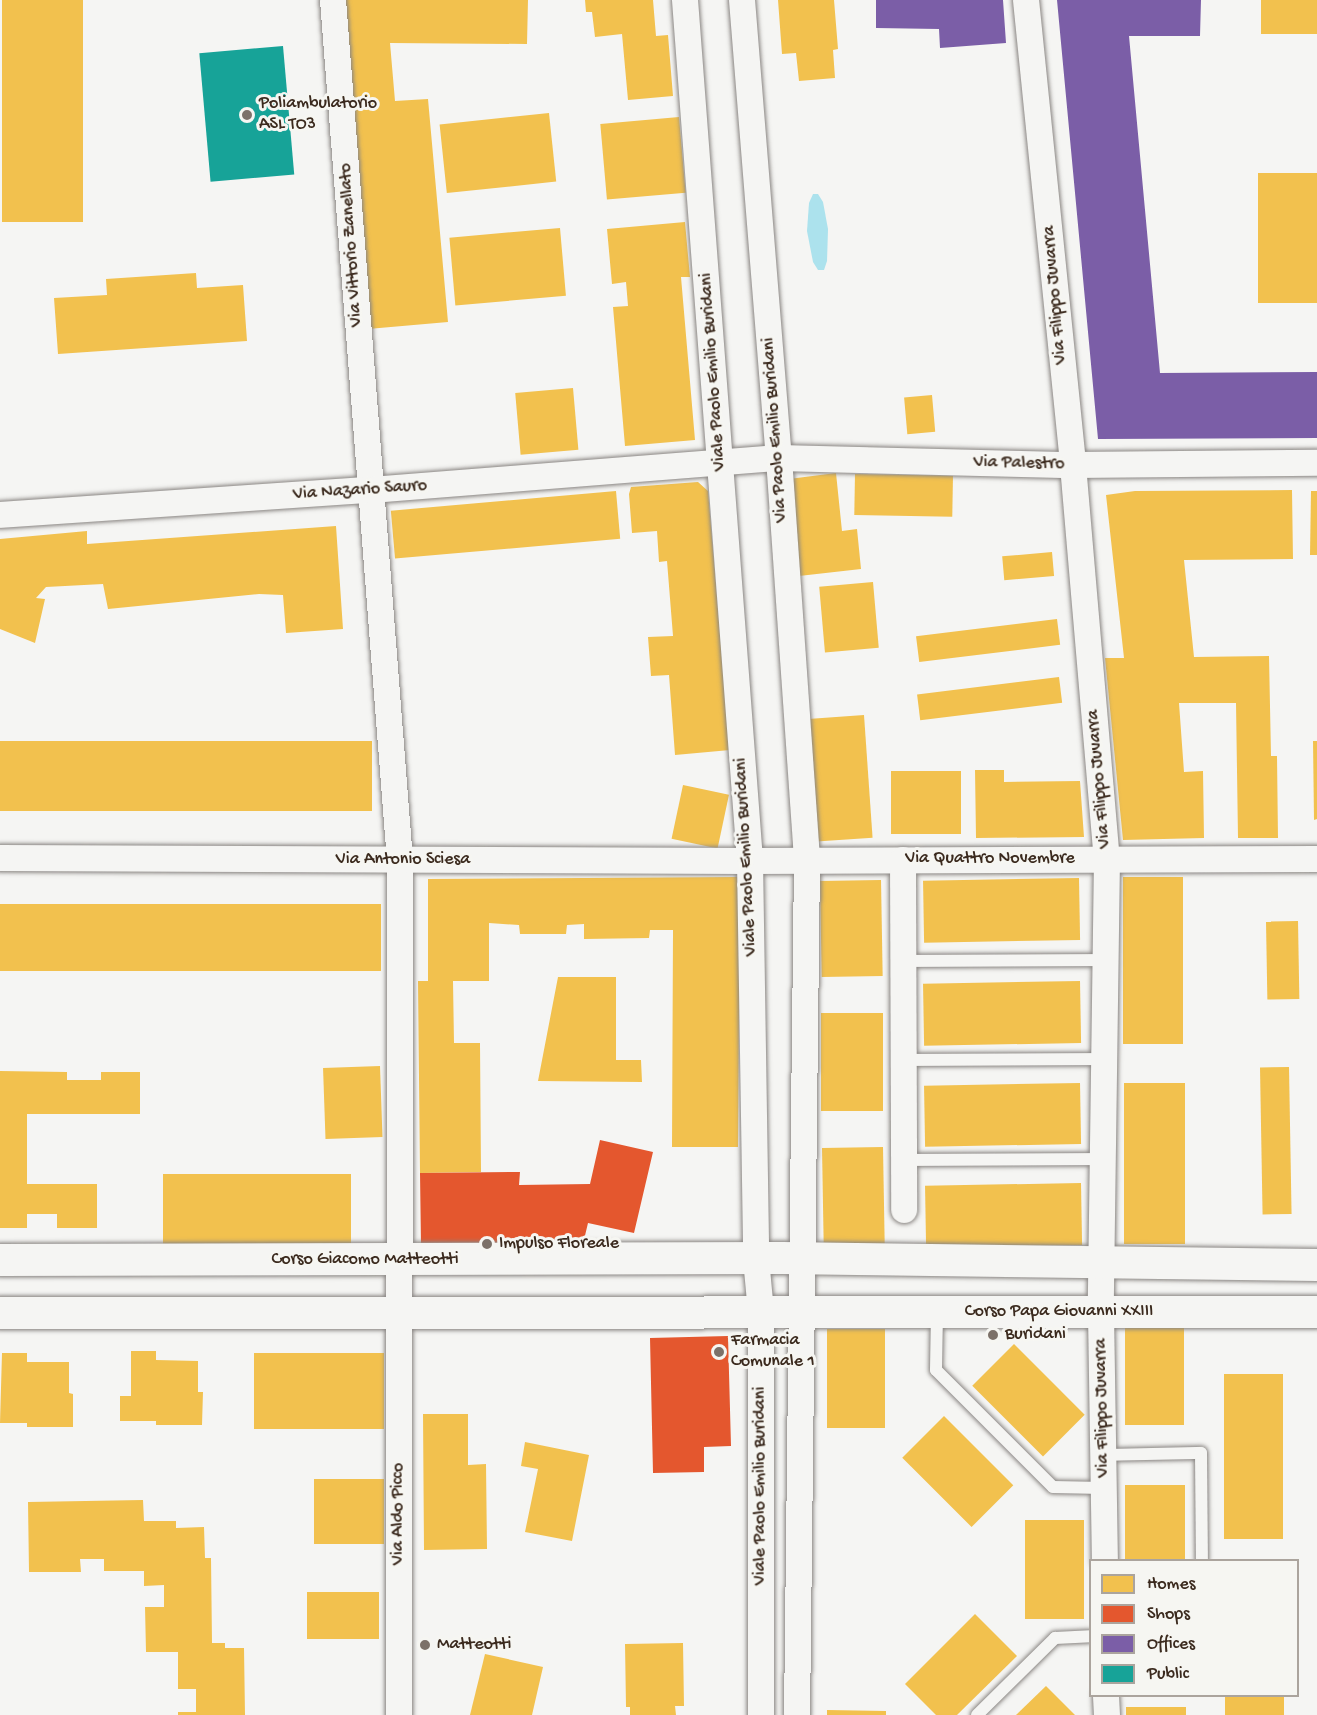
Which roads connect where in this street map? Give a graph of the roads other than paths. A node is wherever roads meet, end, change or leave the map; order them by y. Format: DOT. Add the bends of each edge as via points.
graph roads {
  1 [pos="333,0"];
  2 [pos="685,0"];
  3 [pos="742,0"];
  4 [pos="1026,0"];
  5 [pos="778,458"];
  6 [pos="721,463"];
  7 [pos="1317,463"];
  8 [pos="1072,465"];
  9 [pos="370,490"];
  10 [pos="0,515"];
  11 [pos="0,858"];
  12 [pos="1107,858"];
  13 [pos="1317,859"];
  14 [pos="400,860"];
  15 [pos="903,860"];
  16 [pos="750,861"];
  17 [pos="807,861"];
  18 [pos="1105,960"];
  19 [pos="904,961"];
  20 [pos="1105,1059"];
  21 [pos="904,1060"];
  22 [pos="1104,1159"];
  23 [pos="904,1160"];
  24 [pos="904,1210"];
  25 [pos="756,1258"];
  26 [pos="803,1258"];
  27 [pos="0,1260"];
  28 [pos="400,1260"];
  29 [pos="1103,1263"];
  30 [pos="1317,1265"];
  31 [pos="400,1312"];
  32 [pos="761,1312"];
  33 [pos="800,1312"];
  34 [pos="937,1312"];
  35 [pos="1101,1312"];
  36 [pos="1317,1312"];
  37 [pos="0,1313"];
  38 [pos="1103,1455"];
  39 [pos="1104,1488"];
  40 [pos="1105,1559"];
  41 [pos="1202,1559"];
  42 [pos="1089,1636"];
  43 [pos="1106,1697"];
  44 [pos="399,1715"];
  45 [pos="761,1715"];
  46 [pos="797,1715"];
  47 [pos="977,1715"];
  48 [pos="1107,1715"];
  1 -- 9 [label="street, Via Vittorio Zanellato"];
  2 -- 6 [label="street, Viale Paolo Emilio Buridani"];
  3 -- 5 [label="street, Via Paolo Emilio Buridani"];
  4 -- 8 [label="street, Via Filippo Juvarra"];
  5 -- 6 [label="street, Via Palestro"];
  5 -- 8 [label="street, Via Palestro"];
  5 -- 17 [label="street, Via Paolo Emilio Buridani"];
  6 -- 9 [label="street, Via Nazario Sauro"];
  6 -- 16 [label="street, Viale Paolo Emilio Buridani"];
  7 -- 8 [label="street, Via Palestro"];
  8 -- 12 [label="street, Via Filippo Juvarra"];
  9 -- 10 [label="street, Via Nazario Sauro"];
  9 -- 14 [label="street, Via Vittorio Zanellato"];
  11 -- 14 [label="street, Via Antonio Sciesa"];
  12 -- 13 [label="street, Via Quattro Novembre"];
  12 -- 15 [label="street, Via Quattro Novembre"];
  12 -- 18 [label="street, Via Filippo Juvarra"];
  14 -- 16 [label="street, Via Antonio Sciesa"];
  14 -- 28 [label="street, Via Aldo Picco"];
  15 -- 17 [label="street, Via Quattro Novembre"];
  15 -- 19 [label="street"];
  16 -- 17 [label="street, Via Antonio Sciesa"];
  16 -- 25 [label="street, Viale Paolo Emilio Buridani"];
  17 -- 26 [label="street, Viale Paolo Emilio Buridani"];
  18 -- 19 [label="lane"];
  18 -- 20 [label="street, Via Filippo Juvarra"];
  19 -- 21 [label="street"];
  20 -- 21 [label="lane"];
  20 -- 22 [label="street, Via Filippo Juvarra"];
  21 -- 23 [label="street"];
  22 -- 23 [label="lane"];
  22 -- 29 [label="street, Via Filippo Juvarra"];
  23 -- 24 [label="street"];
  25 -- 26 [label="street, Corso Giacomo Matteotti"];
  25 -- 28 [label="street, Corso Giacomo Matteotti"];
  25 -- 32 [label="street, Viale Paolo Emilio Buridani"];
  26 -- 29 [label="street"];
  26 -- 33 [label="street, Viale Paolo Emilio Buridani"];
  27 -- 28 [label="street, Corso Giacomo Matteotti"];
  28 -- 31 [label="street, Via Aldo Picco"];
  29 -- 30 [label="street"];
  29 -- 35 [label="street, Via Filippo Juvarra"];
  31 -- 32 [label="street"];
  31 -- 37 [label="street"];
  31 -- 44 [label="street, Via Aldo Picco"];
  32 -- 33 [label="street"];
  32 -- 45 [label="street, Viale Paolo Emilio Buridani"];
  33 -- 34 [label="street, Corso Papa Giovanni XXIII"];
  33 -- 46 [label="street, Viale Paolo Emilio Buridani"];
  34 -- 35 [label="street, Corso Papa Giovanni XXIII"];
  34 -- 39 [label="lane" via="936,1370 1053,1487"];
  35 -- 36 [label="street, Corso Papa Giovanni XXIII"];
  35 -- 38 [label="street, Via Filippo Juvarra"];
  38 -- 39 [label="street, Via Filippo Juvarra"];
  38 -- 41 [label="lane" via="1201,1453"];
  39 -- 40 [label="street, Via Filippo Juvarra"];
  42 -- 47 [label="lane" via="1054,1638"];
  43 -- 48 [label="street"];
}
